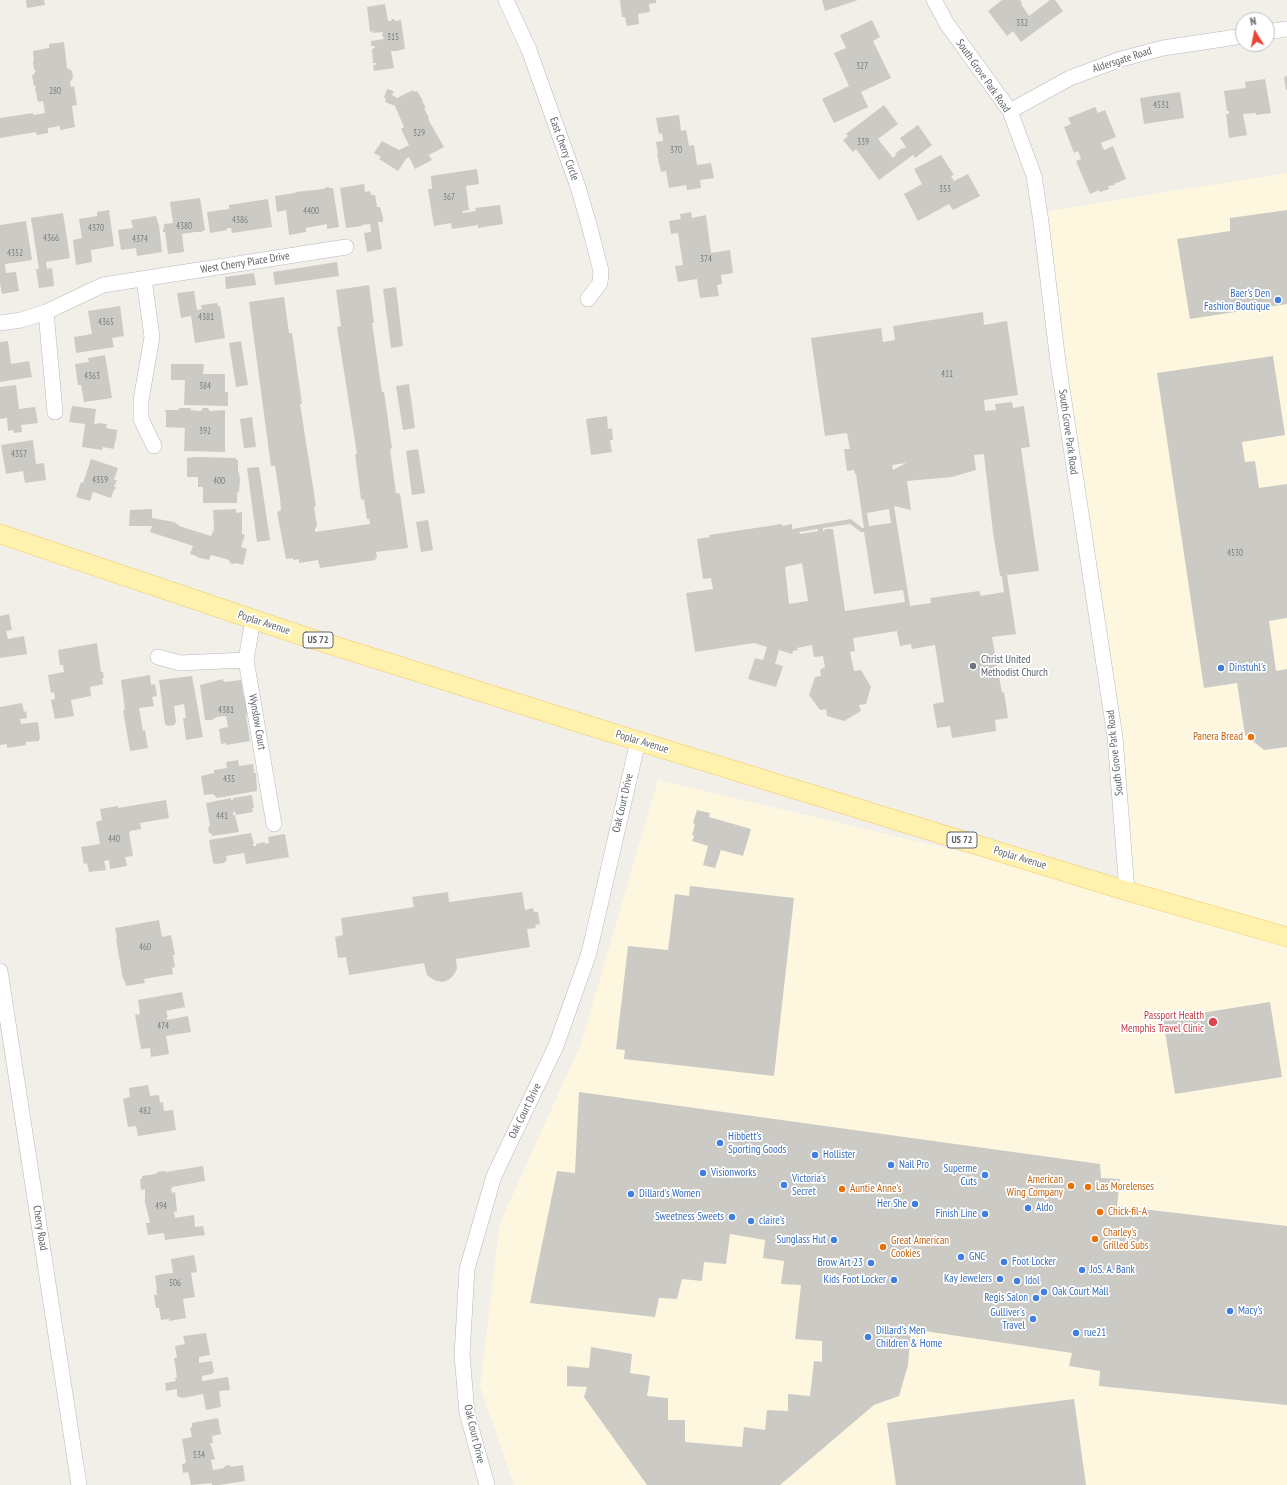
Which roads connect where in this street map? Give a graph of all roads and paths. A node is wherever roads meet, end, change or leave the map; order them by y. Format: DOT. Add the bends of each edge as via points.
graph roads {
  1 [pos="506,0"];
  2 [pos="934,0"];
  3 [pos="1287,29"];
  4 [pos="1275,31"];
  5 [pos="1235,37"];
  6 [pos="1010,111"];
  7 [pos="346,248"];
  8 [pos="144,279"];
  9 [pos="588,299"];
  10 [pos="46,312"];
  11 [pos="0,323"];
  12 [pos="55,412"];
  13 [pos="154,446"];
  14 [pos="0,534"];
  15 [pos="253,619"];
  16 [pos="158,657"];
  17 [pos="246,660"];
  18 [pos="638,741"];
  19 [pos="274,824"];
  20 [pos="1127,891"];
  21 [pos="1287,937"];
  22 [pos="0,971"];
  23 [pos="80,1485"];
  24 [pos="487,1485"];
  1 -- 9 [label="street, East Cherry Circle" via="528,50 578,187 590,228 601,271 600,283"];
  2 -- 6 [label="street, South Grove Park Road" via="947,24"];
  3 -- 4 [label="street"];
  5 -- 6 [label="street, Aldersgate Road" via="1163,48 1121,59 1070,78"];
  6 -- 20 [label="street, South Grove Park Road" via="1034,176 1041,222 1059,369 1115,737"];
  7 -- 8 [label="street, West Cherry Place Drive"];
  8 -- 10 [label="street, West Cherry Place Drive" via="103,285"];
  8 -- 13 [label="street" via="152,337 141,400 141,419"];
  10 -- 11 [label="street, West Cherry Place Drive"];
  10 -- 12 [label="street"];
  14 -- 15 [label="main road, Poplar Avenue / US 72"];
  15 -- 17 [label="street, Wynslow Court"];
  15 -- 18 [label="main road, Poplar Avenue / US 72"];
  16 -- 17 [label="street" via="180,663"];
  17 -- 19 [label="street, Wynslow Court"];
  18 -- 20 [label="main road, Poplar Avenue / US 72"];
  18 -- 24 [label="street, Oak Court Drive" via="589,953 556,1046 494,1176 467,1268 462,1355 467,1413"];
  20 -- 21 [label="main road, Poplar Avenue / US 72"];
  22 -- 23 [label="street, Cherry Road"];
}
